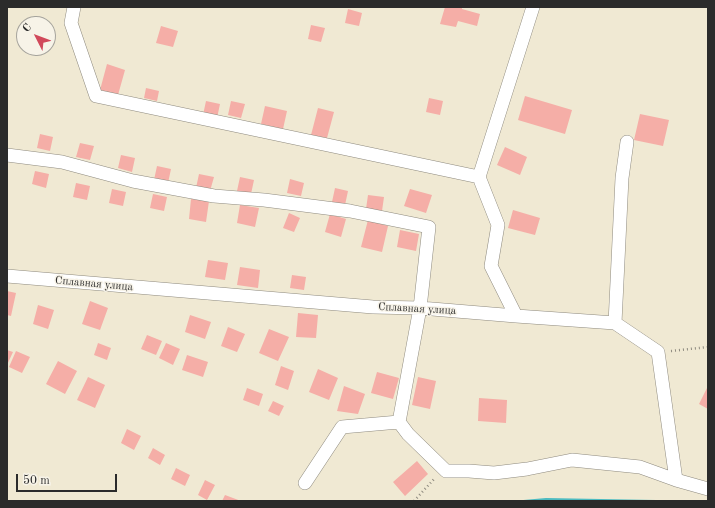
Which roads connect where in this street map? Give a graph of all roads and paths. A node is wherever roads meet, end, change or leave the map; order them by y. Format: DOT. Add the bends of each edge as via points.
graph roads {
  1 [pos="74,7"];
  2 [pos="533,7"];
  3 [pos="627,142"];
  4 [pos="7,155"];
  5 [pos="479,177"];
  6 [pos="7,276"];
  7 [pos="420,308"];
  8 [pos="516,316"];
  9 [pos="615,323"];
  10 [pos="708,347"];
  11 [pos="658,352"];
  12 [pos="398,422"];
  13 [pos="446,471"];
  14 [pos="676,480"];
  15 [pos="305,483"];
  16 [pos="708,489"];
  17 [pos="414,501"];
  1 -- 5 [label="lane" via="71,23 96,96"];
  2 -- 5 [label="lane"];
  3 -- 9 [label="lane" via="622,178"];
  4 -- 7 [label="lane" via="62,162 133,181 214,196 350,211 429,227"];
  5 -- 8 [label="lane" via="498,224 491,266"];
  6 -- 7 [label="lane, Сплавная улица" via="373,307"];
  7 -- 8 [label="lane, Сплавная улица"];
  7 -- 12 [label="lane"];
  8 -- 9 [label="lane, Сплавная улица"];
  9 -- 11 [label="lane, Сплавная улица"];
  10 -- 11 [label="path"];
  11 -- 14 [label="lane"];
  12 -- 13 [label="lane"];
  12 -- 15 [label="lane" via="342,427"];
  13 -- 14 [label="lane" via="494,473 572,460 640,467"];
  13 -- 17 [label="path" via="432,479"];
  14 -- 16 [label="lane"];
}
